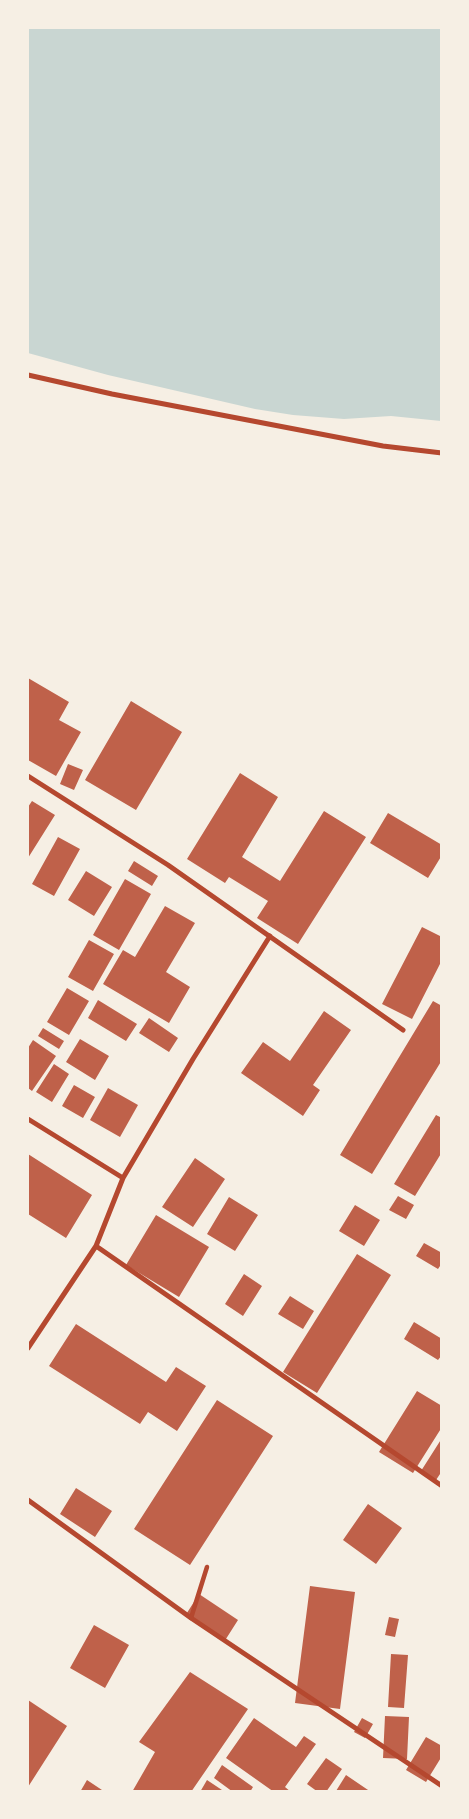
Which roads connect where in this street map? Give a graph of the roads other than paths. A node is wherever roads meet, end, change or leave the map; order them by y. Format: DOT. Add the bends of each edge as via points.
graph roads {
  1 [pos="28,375"];
  2 [pos="442,452"];
  3 [pos="28,776"];
  4 [pos="270,936"];
  5 [pos="403,1030"];
  6 [pos="28,1118"];
  7 [pos="122,1178"];
  8 [pos="96,1246"];
  9 [pos="28,1348"];
  10 [pos="442,1486"];
  11 [pos="28,1500"];
  12 [pos="207,1567"];
  13 [pos="191,1618"];
  14 [pos="442,1786"];
  1 -- 2 [label="street" via="383,446"];
  3 -- 4 [label="street" via="168,865"];
  4 -- 5 [label="street"];
  4 -- 7 [label="street"];
  6 -- 7 [label="street"];
  7 -- 8 [label="street"];
  8 -- 9 [label="street"];
  8 -- 10 [label="street"];
  11 -- 13 [label="street"];
  12 -- 13 [label="street"];
  13 -- 14 [label="street"];
}
